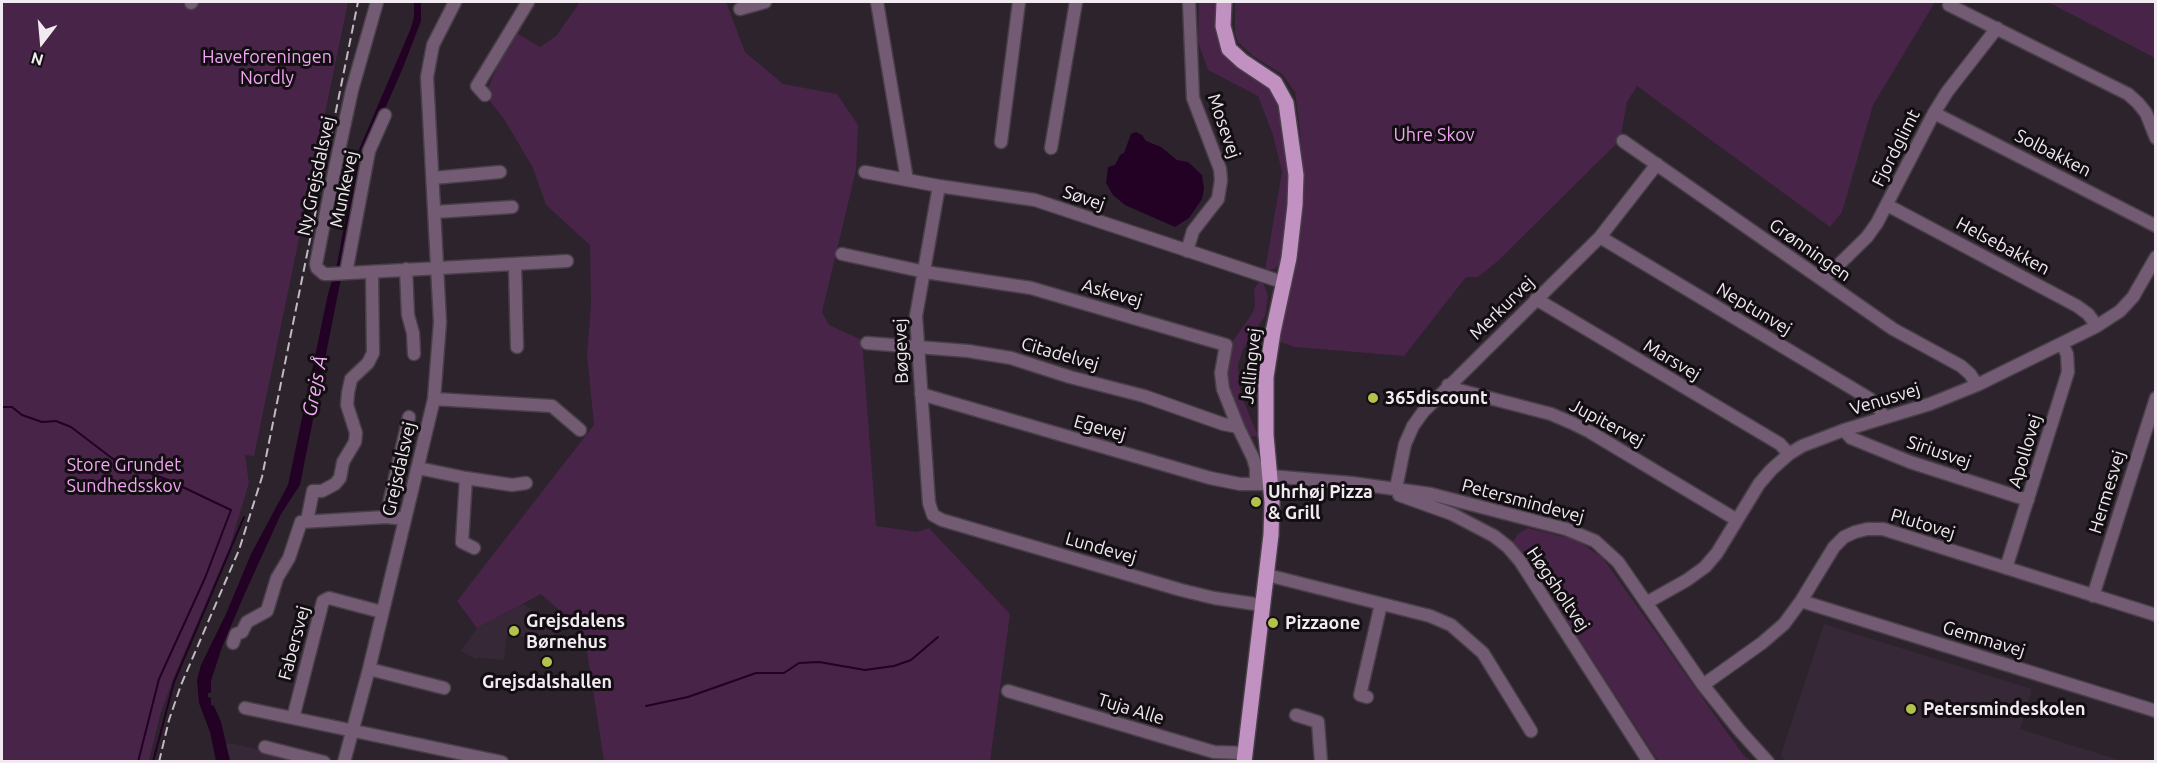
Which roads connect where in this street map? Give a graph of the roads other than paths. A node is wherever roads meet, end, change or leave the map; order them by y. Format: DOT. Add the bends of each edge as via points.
graph roads {
  1 [pos="377,2"];
  2 [pos="454,2"];
  3 [pos="528,2"];
  4 [pos="765,2"];
  5 [pos="877,2"];
  6 [pos="1019,2"];
  7 [pos="1076,2"];
  8 [pos="1189,2"];
  9 [pos="1224,2"];
  10 [pos="1949,5"];
  11 [pos="740,9"];
  12 [pos="1997,28"];
  13 [pos="485,95"];
  14 [pos="1934,113"];
  15 [pos="385,115"];
  16 [pos="2156,138"];
  17 [pos="1623,141"];
  18 [pos="1001,142"];
  19 [pos="1051,148"];
  20 [pos="1657,165"];
  21 [pos="500,172"];
  22 [pos="865,172"];
  23 [pos="433,178"];
  24 [pos="907,180"];
  25 [pos="939,186"];
  26 [pos="1887,205"];
  27 [pos="512,207"];
  28 [pos="435,212"];
  29 [pos="2156,226"];
  30 [pos="1600,237"];
  31 [pos="1186,251"];
  32 [pos="842,254"];
  33 [pos="2156,257"];
  34 [pos="567,261"];
  35 [pos="515,265"];
  36 [pos="438,267"];
  37 [pos="406,269"];
  38 [pos="372,272"];
  39 [pos="925,272"];
  40 [pos="340,274"];
  41 [pos="1823,280"];
  42 [pos="1285,283"];
  43 [pos="1536,299"];
  44 [pos="2097,326"];
  45 [pos="867,343"];
  46 [pos="2062,344"];
  47 [pos="517,347"];
  48 [pos="917,347"];
  49 [pos="414,354"];
  50 [pos="1448,385"];
  51 [pos="1977,385"];
  52 [pos="921,394"];
  53 [pos="2156,398"];
  54 [pos="434,399"];
  55 [pos="409,417"];
  56 [pos="1884,418"];
  57 [pos="1238,427"];
  58 [pos="580,430"];
  59 [pos="1844,430"];
  60 [pos="1789,454"];
  61 [pos="418,468"];
  62 [pos="466,478"];
  63 [pos="1266,482"];
  64 [pos="526,483"];
  65 [pos="1396,489"];
  66 [pos="2028,500"];
  67 [pos="933,515"];
  68 [pos="386,517"];
  69 [pos="405,519"];
  70 [pos="1737,520"];
  71 [pos="307,521"];
  72 [pos="474,548"];
  73 [pos="2006,568"];
  74 [pos="1267,575"];
  75 [pos="2093,596"];
  76 [pos="1802,601"];
  77 [pos="1646,603"];
  78 [pos="1381,604"];
  79 [pos="1262,606"];
  80 [pos="382,612"];
  81 [pos="2156,615"];
  82 [pos="233,643"];
  83 [pos="369,669"];
  84 [pos="1702,685"];
  85 [pos="444,688"];
  86 [pos="1008,691"];
  87 [pos="1367,697"];
  88 [pos="245,708"];
  89 [pos="2156,711"];
  90 [pos="1296,715"];
  91 [pos="293,718"];
  92 [pos="351,731"];
  93 [pos="1531,731"];
  94 [pos="265,747"];
  95 [pos="1245,757"];
  96 [pos="324,762"];
  97 [pos="344,762"];
  98 [pos="502,762"];
  99 [pos="1321,762"];
  100 [pos="1649,762"];
  101 [pos="1768,762"];
  1 -- 40 [label="street, Ny Grejsdalsvej" via="352,90 316,264 322,272"];
  2 -- 23 [label="street, Grejsdalsvej" via="429,58"];
  3 -- 13 [label="street" via="477,86"];
  4 -- 11 [label="street"];
  5 -- 24 [label="street"];
  6 -- 18 [label="street"];
  7 -- 19 [label="street"];
  8 -- 31 [label="street, Mosevej" via="1193,98 1221,180 1218,199 1193,231"];
  9 -- 42 [label="main road, Jellingvej" via="1223,26 1229,49 1275,83 1286,103 1296,175"];
  10 -- 12 [label="street"];
  12 -- 14 [label="street, Fjordglimt"];
  12 -- 16 [label="street" via="2128,94 2146,113"];
  14 -- 26 [label="street, Fjordglimt"];
  14 -- 29 [label="street, Solbakken"];
  15 -- 40 [label="street, Munkevej" via="369,151"];
  17 -- 20 [label="street, Grønningen"];
  20 -- 30 [label="street, Merkurvej"];
  20 -- 41 [label="street, Grønningen"];
  21 -- 23 [label="street"];
  22 -- 24 [label="street, Søvej"];
  23 -- 28 [label="street, Grejsdalsvej"];
  24 -- 25 [label="street, Søvej"];
  25 -- 31 [label="street, Søvej" via="1035,200"];
  25 -- 39 [label="street, Bøgevej"];
  26 -- 41 [label="street, Fjordglimt" via="1867,237"];
  26 -- 44 [label="street, Helsebakken" via="2077,306"];
  27 -- 28 [label="street"];
  28 -- 36 [label="street, Grejsdalsvej"];
  30 -- 43 [label="street, Merkurvej"];
  30 -- 56 [label="street, Neptunvej" via="1870,399"];
  31 -- 42 [label="street, Søvej"];
  32 -- 39 [label="street, Askevej"];
  33 -- 44 [label="street, Venusvej" via="2133,297"];
  34 -- 35 [label="street"];
  35 -- 36 [label="street"];
  35 -- 47 [label="street"];
  36 -- 37 [label="street"];
  36 -- 54 [label="street, Grejsdalsvej" via="439,348"];
  37 -- 38 [label="street"];
  37 -- 49 [label="street"];
  38 -- 40 [label="street"];
  38 -- 71 [label="street" via="373,353 351,379 347,405 356,433 352,449 335,484 313,491"];
  39 -- 48 [label="street, Bøgevej" via="916,316"];
  39 -- 57 [label="street, Askevej" via="1031,288 1226,345 1221,373"];
  41 -- 51 [label="street, Grønningen" via="1893,329 1961,366"];
  42 -- 63 [label="main road, Jellingvej" via="1266,377"];
  43 -- 50 [label="street, Merkurvej"];
  43 -- 60 [label="street, Marsvej" via="1780,444"];
  44 -- 46 [label="street, Venusvej"];
  45 -- 48 [label="street, Citadelvej"];
  46 -- 51 [label="street, Venusvej"];
  46 -- 66 [label="street, Apollovej" via="2068,372"];
  48 -- 52 [label="street, Bøgevej"];
  48 -- 57 [label="street, Citadelvej" via="1011,358"];
  50 -- 65 [label="street, Merkurvej" via="1413,426 1405,444"];
  50 -- 70 [label="street, Jupitervej" via="1572,423"];
  51 -- 56 [label="street, Venusvej"];
  52 -- 63 [label="street, Egevej" via="1210,478 1240,484"];
  52 -- 67 [label="street, Bøgevej"];
  53 -- 75 [label="street, Hermesvej"];
  54 -- 58 [label="street" via="552,406"];
  54 -- 61 [label="street, Grejsdalsvej"];
  55 -- 68 [label="street"];
  56 -- 59 [label="street, Venusvej"];
  57 -- 63 [label="street, Askevej"];
  59 -- 60 [label="street, Venusvej"];
  59 -- 66 [label="street, Siriusvej" via="1851,438 1910,462"];
  60 -- 70 [label="street, Venusvej" via="1759,484"];
  61 -- 62 [label="street"];
  61 -- 69 [label="street, Grejsdalsvej"];
  62 -- 64 [label="street"];
  62 -- 72 [label="street" via="462,542"];
  63 -- 65 [label="street, Petersmindevej"];
  63 -- 74 [label="main road, Jellingvej" via="1272,506"];
  65 -- 77 [label="street, Petersmindevej" via="1431,494 1581,534 1618,562"];
  65 -- 100 [label="street, Høgsholtvej" via="1395,493 1452,514 1508,547"];
  66 -- 73 [label="street, Apollovej"];
  67 -- 79 [label="street, Lundevej" via="1181,590"];
  68 -- 69 [label="street"];
  68 -- 71 [label="street"];
  69 -- 80 [label="street, Grejsdalsvej"];
  70 -- 77 [label="street, Venusvej" via="1705,567"];
  71 -- 82 [label="street" via="301,522 267,611 247,622"];
  73 -- 75 [label="street, Plutovej"];
  73 -- 76 [label="street, Plutovej" via="1883,530 1867,529 1844,537 1834,547"];
  74 -- 78 [label="street"];
  74 -- 79 [label="main road, Jellingvej"];
  75 -- 81 [label="street, Plutovej"];
  76 -- 84 [label="street, Plutovej" via="1762,643"];
  76 -- 89 [label="street, Gemmavej"];
  77 -- 84 [label="street, Petersmindevej"];
  78 -- 87 [label="street" via="1360,695"];
  78 -- 93 [label="street" via="1442,620 1459,631 1483,653"];
  79 -- 95 [label="main road, Jellingvej"];
  80 -- 83 [label="street, Grejsdalsvej"];
  80 -- 91 [label="street, Fabersvej" via="329,598 323,601"];
  83 -- 85 [label="street"];
  83 -- 92 [label="street, Grejsdalsvej"];
  84 -- 101 [label="street, Petersmindevej"];
  86 -- 95 [label="street, Tuja Alle" via="1214,752"];
  88 -- 91 [label="street"];
  90 -- 99 [label="street" via="1318,722"];
  91 -- 92 [label="street"];
  92 -- 97 [label="street, Grejsdalsvej"];
  92 -- 98 [label="street"];
  94 -- 96 [label="street"];
}
